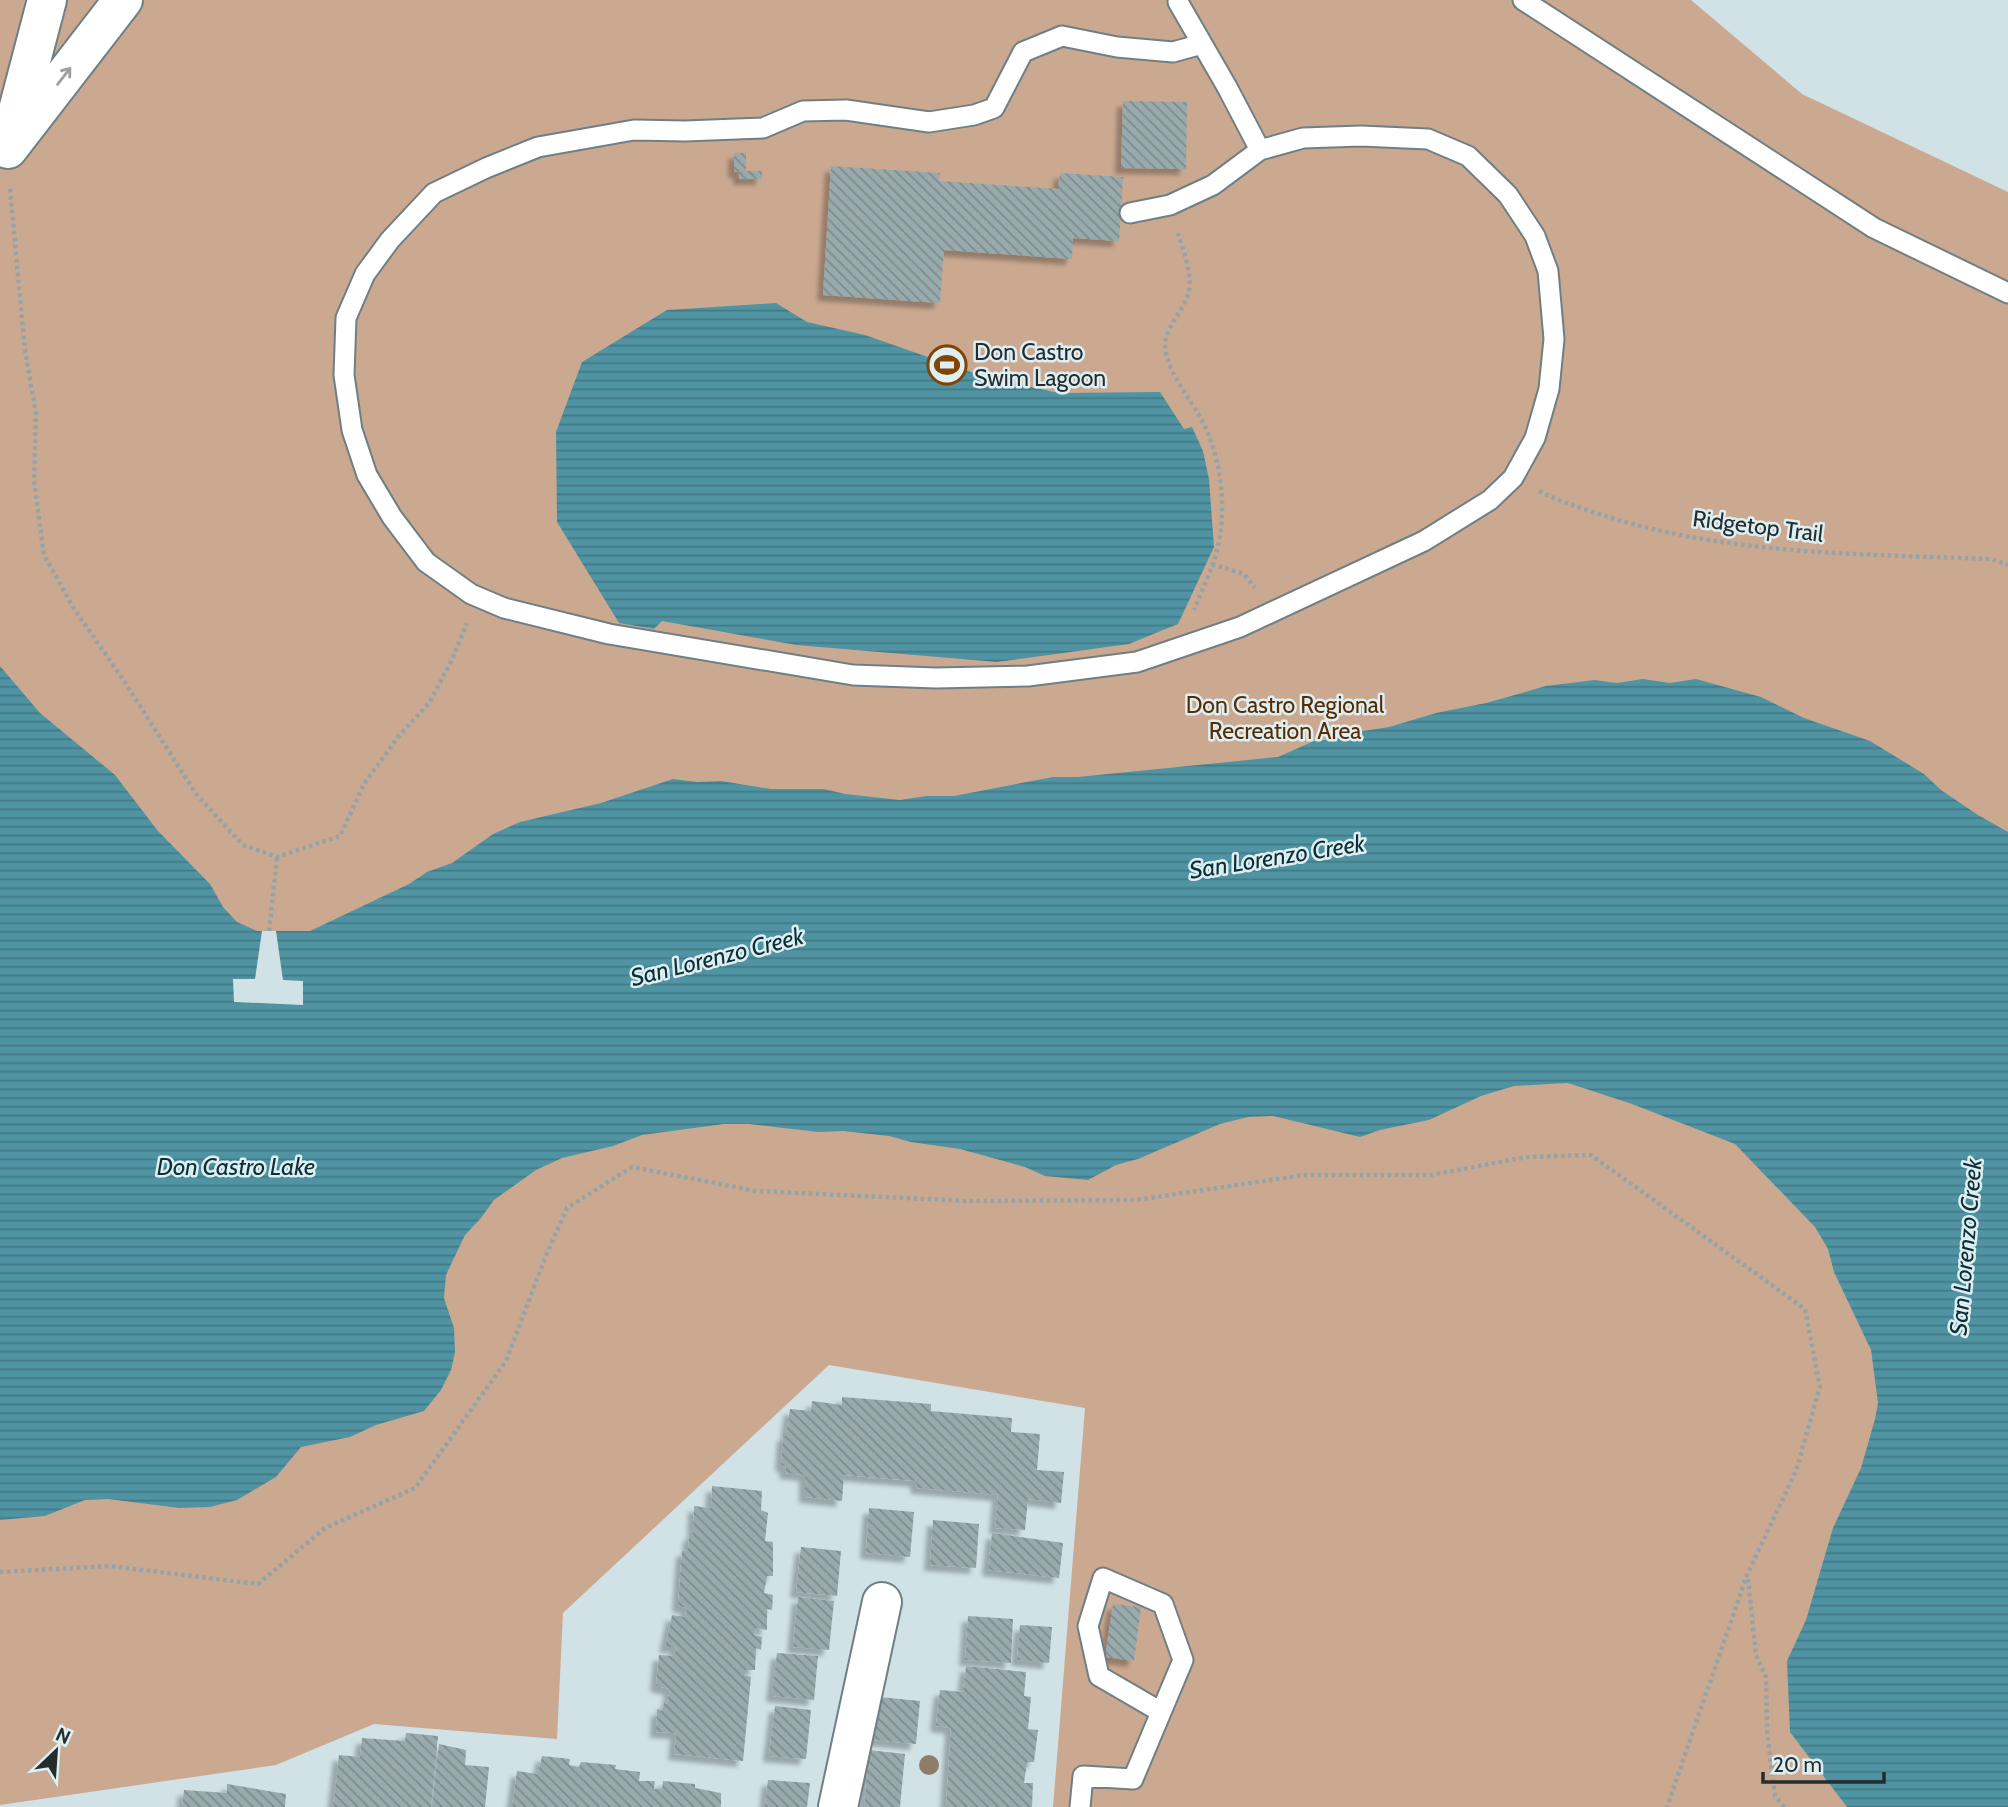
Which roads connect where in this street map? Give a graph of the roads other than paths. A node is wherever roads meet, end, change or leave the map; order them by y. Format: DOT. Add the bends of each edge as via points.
graph roads {
  1 [pos="47,0"];
  2 [pos="123,0"];
  3 [pos="1522,0"];
  4 [pos="1178,2"];
  5 [pos="1202,44"];
  6 [pos="1260,150"];
  7 [pos="4,151"];
  8 [pos="1130,213"];
  9 [pos="2008,293"];
  10 [pos="883,1602"];
  11 [pos="1161,1712"];
  12 [pos="838,1807"];
  13 [pos="1080,1807"];
  1 -- 7 [label="street"];
  7 -- 2 [label="street, one-way"];
  3 -- 9 [label="lane" via="1874,228"];
  4 -- 5 [label="lane"];
  5 -- 6 [label="lane"];
  5 -- 6 [label="lane" via="1173,52 1062,36 1023,52 994,108 974,116 929,122 846,110 803,111 763,128 634,130 538,148 434,193 365,274 346,318 344,375 352,430 367,475 426,562 471,594 504,608 609,634 853,675 1028,676 1137,662 1265,616 1424,541 1490,500 1513,478 1535,438 1549,389 1554,339 1548,271 1535,236 1508,195 1468,156 1428,139 1361,136 1303,138"];
  6 -- 8 [label="lane" via="1213,186 1170,205"];
  10 -- 12 [label="street"];
  11 -- 11 [label="lane" via="1183,1660 1163,1604 1103,1578 1088,1626 1099,1675"];
  11 -- 13 [label="lane" via="1133,1779 1083,1776"];
}
